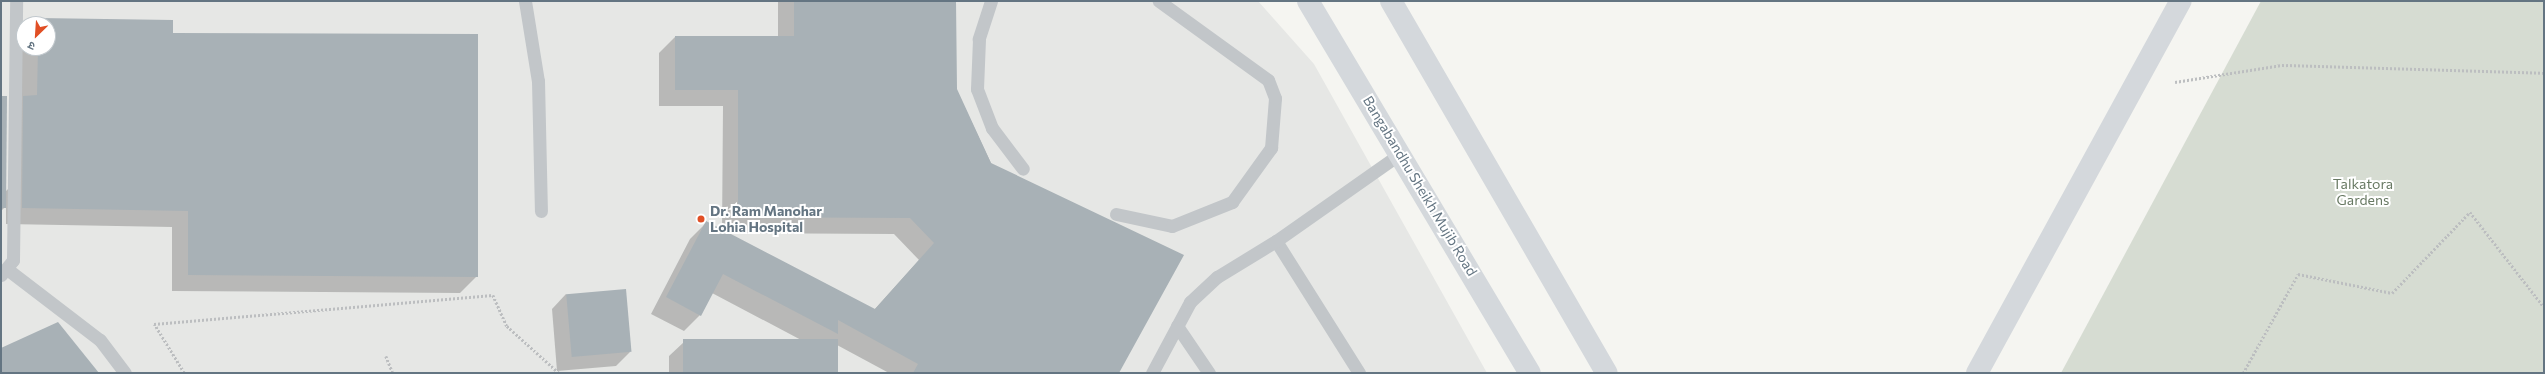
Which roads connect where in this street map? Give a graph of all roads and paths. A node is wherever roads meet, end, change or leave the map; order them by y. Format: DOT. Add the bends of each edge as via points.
graph roads {
  1 [pos="16,1"];
  2 [pos="525,1"];
  3 [pos="991,1"];
  4 [pos="1158,1"];
  5 [pos="1308,1"];
  6 [pos="1391,1"];
  7 [pos="2181,1"];
  8 [pos="2544,73"];
  9 [pos="2176,82"];
  10 [pos="1401,153"];
  11 [pos="1023,169"];
  12 [pos="542,211"];
  13 [pos="1116,214"];
  14 [pos="1276,241"];
  15 [pos="4,272"];
  16 [pos="2544,307"];
  17 [pos="1177,326"];
  18 [pos="386,356"];
  19 [pos="125,373"];
  20 [pos="184,373"];
  21 [pos="392,373"];
  22 [pos="558,373"];
  23 [pos="1152,373"];
  24 [pos="1209,373"];
  25 [pos="1359,373"];
  26 [pos="1530,373"];
  27 [pos="1607,373"];
  28 [pos="1977,373"];
  29 [pos="2243,373"];
  1 -- 15 [label="lane" via="12,260"];
  2 -- 12 [label="lane" via="538,82"];
  3 -- 11 [label="lane" via="979,39 977,89 992,128"];
  4 -- 13 [label="lane" via="1268,80 1275,98 1271,148 1232,202 1172,226"];
  5 -- 10 [label="main road, Bangabandhu Sheikh Mujib Road"];
  6 -- 27 [label="main road"];
  7 -- 28 [label="main road"];
  8 -- 9 [label="path" via="2282,64"];
  10 -- 14 [label="lane"];
  10 -- 26 [label="main road, Bangabandhu Sheikh Mujib Road"];
  14 -- 17 [label="lane" via="1217,277 1190,302"];
  14 -- 25 [label="lane"];
  15 -- 19 [label="lane" via="100,340"];
  16 -- 29 [label="path" via="2470,212 2392,294 2298,274"];
  17 -- 23 [label="lane"];
  17 -- 24 [label="lane"];
  18 -- 21 [label="path"];
  20 -- 22 [label="path" via="154,324 493,295 507,326"];
}
